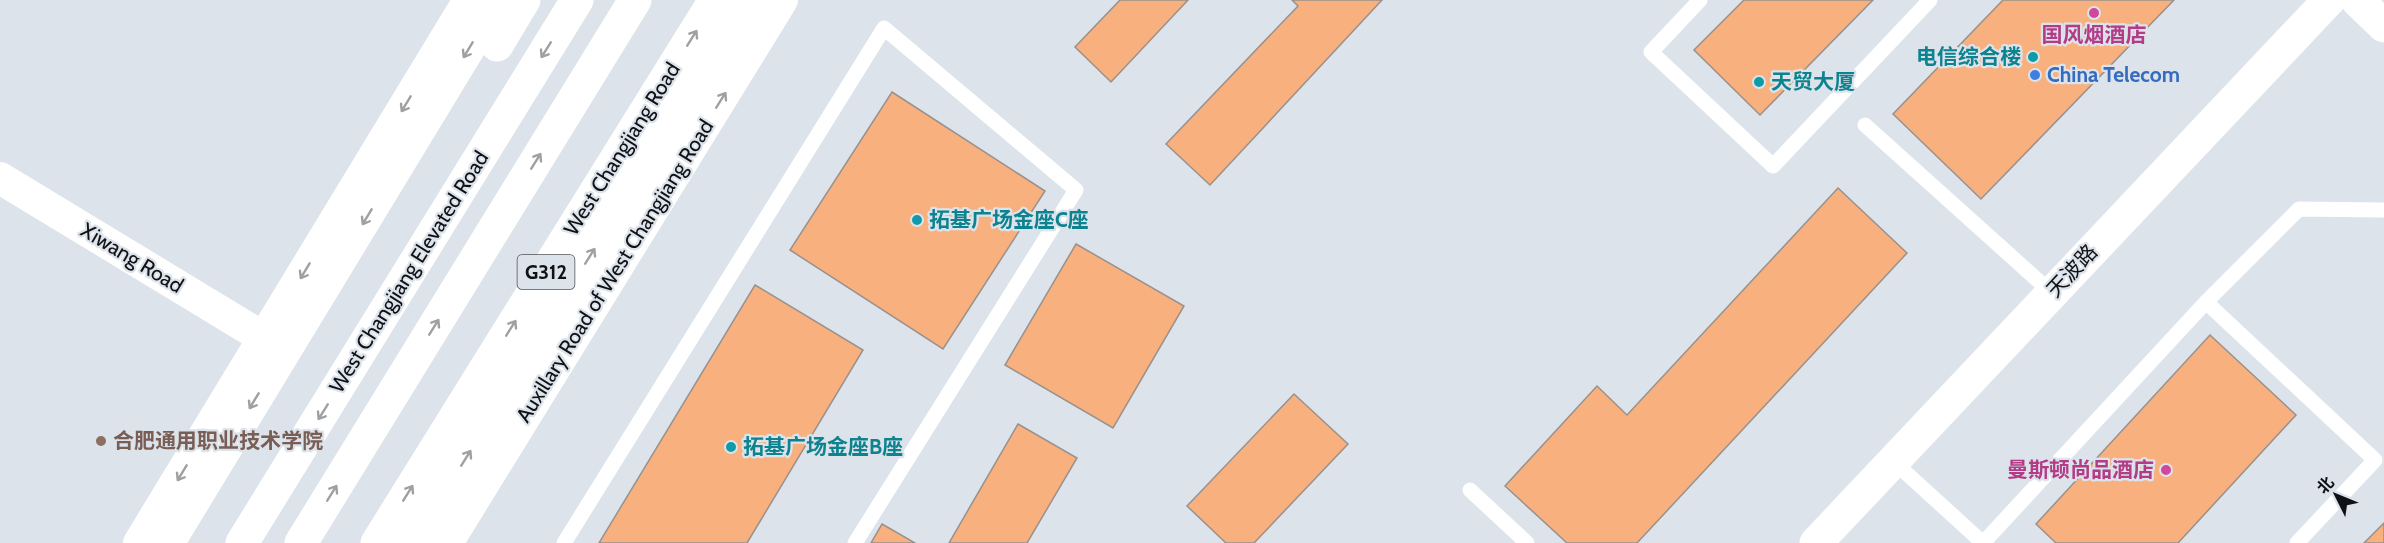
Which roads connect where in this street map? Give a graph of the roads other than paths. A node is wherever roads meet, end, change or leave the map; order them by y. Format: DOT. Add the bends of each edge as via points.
graph roads {
  1 [pos="469,0"];
  2 [pos="498,0"];
  3 [pos="524,0"];
  4 [pos="577,0"];
  5 [pos="635,0"];
  6 [pos="715,0"];
  7 [pos="749,0"];
  8 [pos="782,0"];
  9 [pos="1700,0"];
  10 [pos="1930,0"];
  11 [pos="2329,0"];
  12 [pos="2357,0"];
  13 [pos="2384,26"];
  14 [pos="1865,124"];
  15 [pos="0,178"];
  16 [pos="2384,210"];
  17 [pos="2052,293"];
  18 [pos="2206,302"];
  19 [pos="264,338"];
  20 [pos="2379,455"];
  21 [pos="1893,461"];
  22 [pos="1470,490"];
  23 [pos="139,543"];
  24 [pos="168,543"];
  25 [pos="194,543"];
  26 [pos="242,543"];
  27 [pos="301,543"];
  28 [pos="377,543"];
  29 [pos="413,543"];
  30 [pos="447,543"];
  31 [pos="564,543"];
  32 [pos="855,543"];
  33 [pos="1527,543"];
  34 [pos="1816,543"];
  35 [pos="1983,543"];
  36 [pos="2296,543"];
  1 -- 19 [label="street, one-way"];
  2 -- 24 [label="main road, one-way"];
  3 -- 25 [label="main road"];
  4 -- 26 [label="main road, West Changjiang Elevated Road, one-way"];
  27 -- 5 [label="main road, one-way"];
  28 -- 6 [label="main road, West Changjiang Road / G312, one-way"];
  29 -- 7 [label="main road, one-way"];
  30 -- 8 [label="street, Auxillary Road of West Changjiang Road, one-way"];
  9 -- 10 [label="lane" via="1651,52 1773,166"];
  11 -- 17 [label="main road, 天波路"];
  12 -- 13 [label="main road"];
  14 -- 17 [label="lane"];
  15 -- 19 [label="street, Xiwang Road"];
  16 -- 18 [label="lane" via="2299,209"];
  17 -- 21 [label="main road, 天波路"];
  18 -- 20 [label="lane"];
  18 -- 35 [label="lane"];
  19 -- 23 [label="street, one-way"];
  20 -- 36 [label="lane"];
  21 -- 34 [label="main road, 天波路"];
  21 -- 35 [label="lane"];
  22 -- 33 [label="lane"];
  31 -- 32 [label="lane" via="884,28 1076,190"];
}
